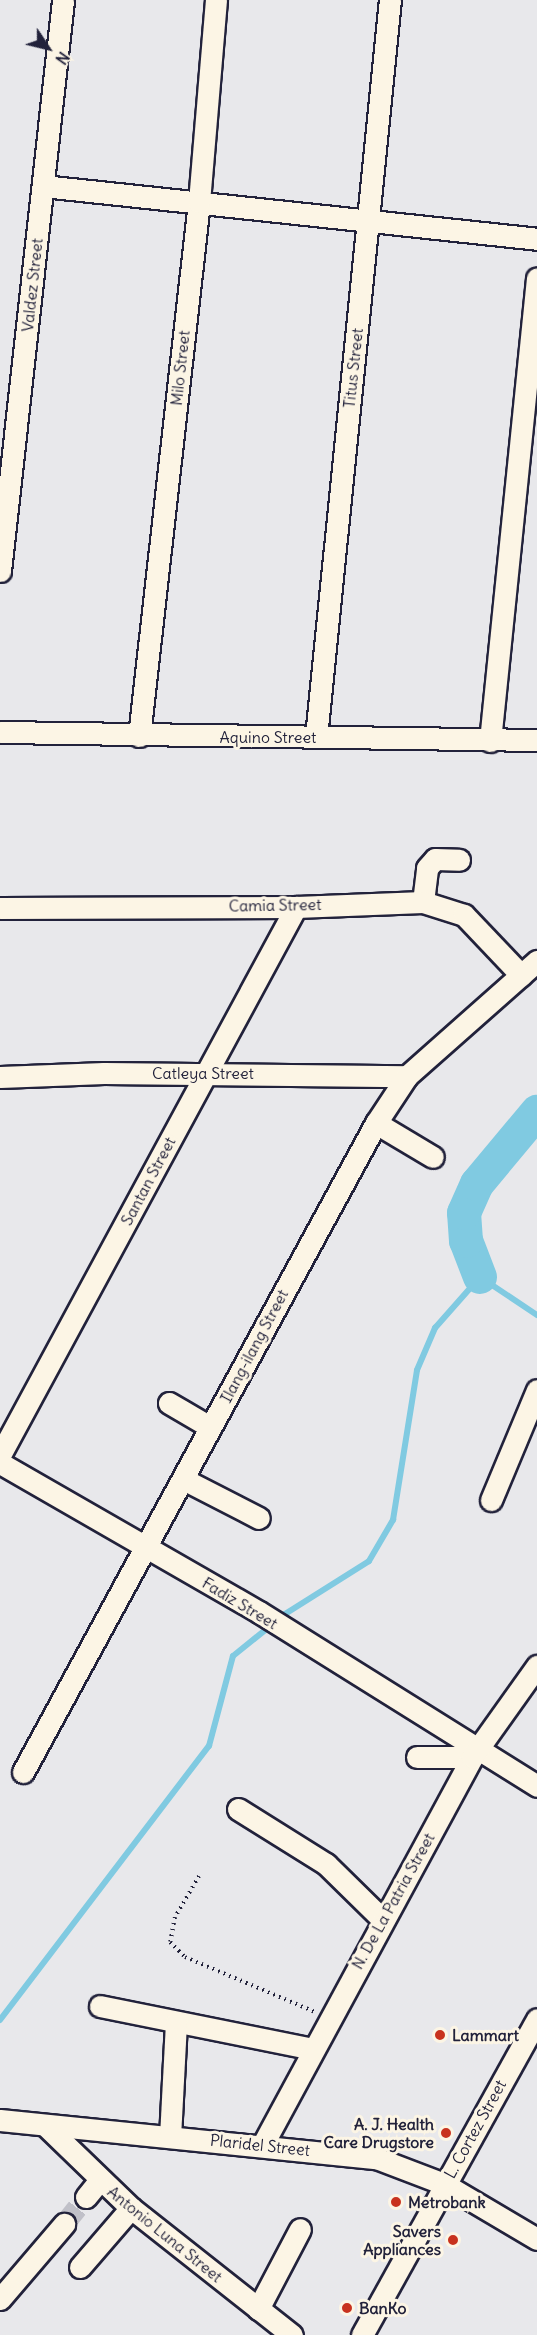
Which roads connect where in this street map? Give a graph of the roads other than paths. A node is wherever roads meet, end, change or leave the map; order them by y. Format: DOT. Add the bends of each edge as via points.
graph roads {
  1 [pos="63,0"];
  2 [pos="216,0"];
  3 [pos="390,0"];
  4 [pos="43,186"];
  5 [pos="199,202"];
  6 [pos="367,220"];
  7 [pos="537,239"];
  8 [pos="537,278"];
  9 [pos="0,571"];
  10 [pos="0,732"];
  11 [pos="139,736"];
  12 [pos="316,737"];
  13 [pos="537,740"];
  14 [pos="490,741"];
  15 [pos="459,860"];
  16 [pos="423,902"];
  17 [pos="296,907"];
  18 [pos="0,908"];
  19 [pos="537,961"];
  20 [pos="521,975"];
  21 [pos="207,1073"];
  22 [pos="407,1076"];
  23 [pos="0,1077"];
  24 [pos="376,1123"];
  25 [pos="433,1156"];
  26 [pos="537,1390"];
  27 [pos="170,1403"];
  28 [pos="210,1427"];
  29 [pos="0,1455"];
  30 [pos="0,1463"];
  31 [pos="183,1479"];
  32 [pos="491,1500"];
  33 [pos="259,1518"];
  34 [pos="145,1547"];
  35 [pos="537,1666"];
  36 [pos="475,1752"];
  37 [pos="417,1757"];
  38 [pos="22,1772"];
  39 [pos="537,1786"];
  40 [pos="238,1809"];
  41 [pos="383,1920"];
  42 [pos="100,2006"];
  43 [pos="537,2019"];
  44 [pos="176,2022"];
  45 [pos="313,2049"];
  46 [pos="1,2120"];
  47 [pos="45,2126"];
  48 [pos="170,2137"];
  49 [pos="263,2144"];
  50 [pos="100,2180"];
  51 [pos="444,2184"];
  52 [pos="86,2197"];
  53 [pos="130,2208"];
  54 [pos="64,2224"];
  55 [pos="300,2229"];
  56 [pos="537,2239"];
  57 [pos="80,2267"];
  58 [pos="0,2299"];
  59 [pos="258,2309"];
  60 [pos="292,2335"];
  61 [pos="362,2335"];
  1 -- 4 [label="street, Valdez Street"];
  2 -- 5 [label="street, Milo Street"];
  3 -- 6 [label="street, Titus Street"];
  4 -- 5 [label="street"];
  4 -- 9 [label="street, Valdez Street"];
  5 -- 6 [label="street"];
  5 -- 11 [label="street, Milo Street"];
  6 -- 7 [label="street"];
  6 -- 12 [label="street, Titus Street"];
  8 -- 14 [label="street"];
  10 -- 11 [label="street, Aquino Street"];
  11 -- 12 [label="street, Aquino Street"];
  12 -- 14 [label="street, Aquino Street"];
  13 -- 14 [label="street, Aquino Street"];
  15 -- 16 [label="street" via="435,859 427,868"];
  16 -- 17 [label="street, Camia Street"];
  16 -- 20 [label="street, Camia Street" via="464,915"];
  17 -- 18 [label="street, Camia Street"];
  17 -- 21 [label="street, Santan Street"];
  19 -- 20 [label="street, Ilang-ilang Street"];
  20 -- 22 [label="street, Ilang-ilang Street"];
  21 -- 22 [label="street, Catleya Street"];
  21 -- 23 [label="street, Catleya Street"];
  21 -- 29 [label="street, Santan Street"];
  22 -- 24 [label="street, Ilang-ilang Street"];
  24 -- 25 [label="street"];
  24 -- 28 [label="street, Ilang-ilang Street"];
  26 -- 32 [label="street"];
  27 -- 28 [label="street"];
  28 -- 31 [label="street, Ilang-ilang Street"];
  30 -- 34 [label="street, Fadiz Street"];
  31 -- 33 [label="street"];
  31 -- 34 [label="street, Ilang-ilang Street"];
  34 -- 36 [label="street, Fadiz Street" via="259,1612"];
  34 -- 38 [label="street, Ilang-ilang Street"];
  35 -- 36 [label="street, N. De La Patria Street"];
  36 -- 37 [label="street"];
  36 -- 39 [label="street, Fadiz Street"];
  36 -- 41 [label="street, N. De La Patria Street"];
  40 -- 41 [label="street" via="326,1864"];
  41 -- 45 [label="street, N. De La Patria Street"];
  42 -- 44 [label="street"];
  43 -- 51 [label="street, L. Cortez Street"];
  44 -- 45 [label="street"];
  44 -- 48 [label="street"];
  45 -- 49 [label="street, N. De La Patria Street"];
  46 -- 47 [label="street, Plaridel Street"];
  47 -- 48 [label="street, Plaridel Street"];
  47 -- 50 [label="street, Antonio Luna Street"];
  48 -- 49 [label="street, Plaridel Street"];
  49 -- 51 [label="street, Plaridel Street" via="376,2158"];
  50 -- 52 [label="street"];
  50 -- 53 [label="street, Antonio Luna Street"];
  51 -- 56 [label="street, Plaridel Street"];
  51 -- 61 [label="street, L. Cortez Street"];
  53 -- 57 [label="street"];
  53 -- 59 [label="street, Antonio Luna Street"];
  54 -- 58 [label="street"];
  55 -- 59 [label="street"];
  59 -- 60 [label="street, Antonio Luna Street"];
}
